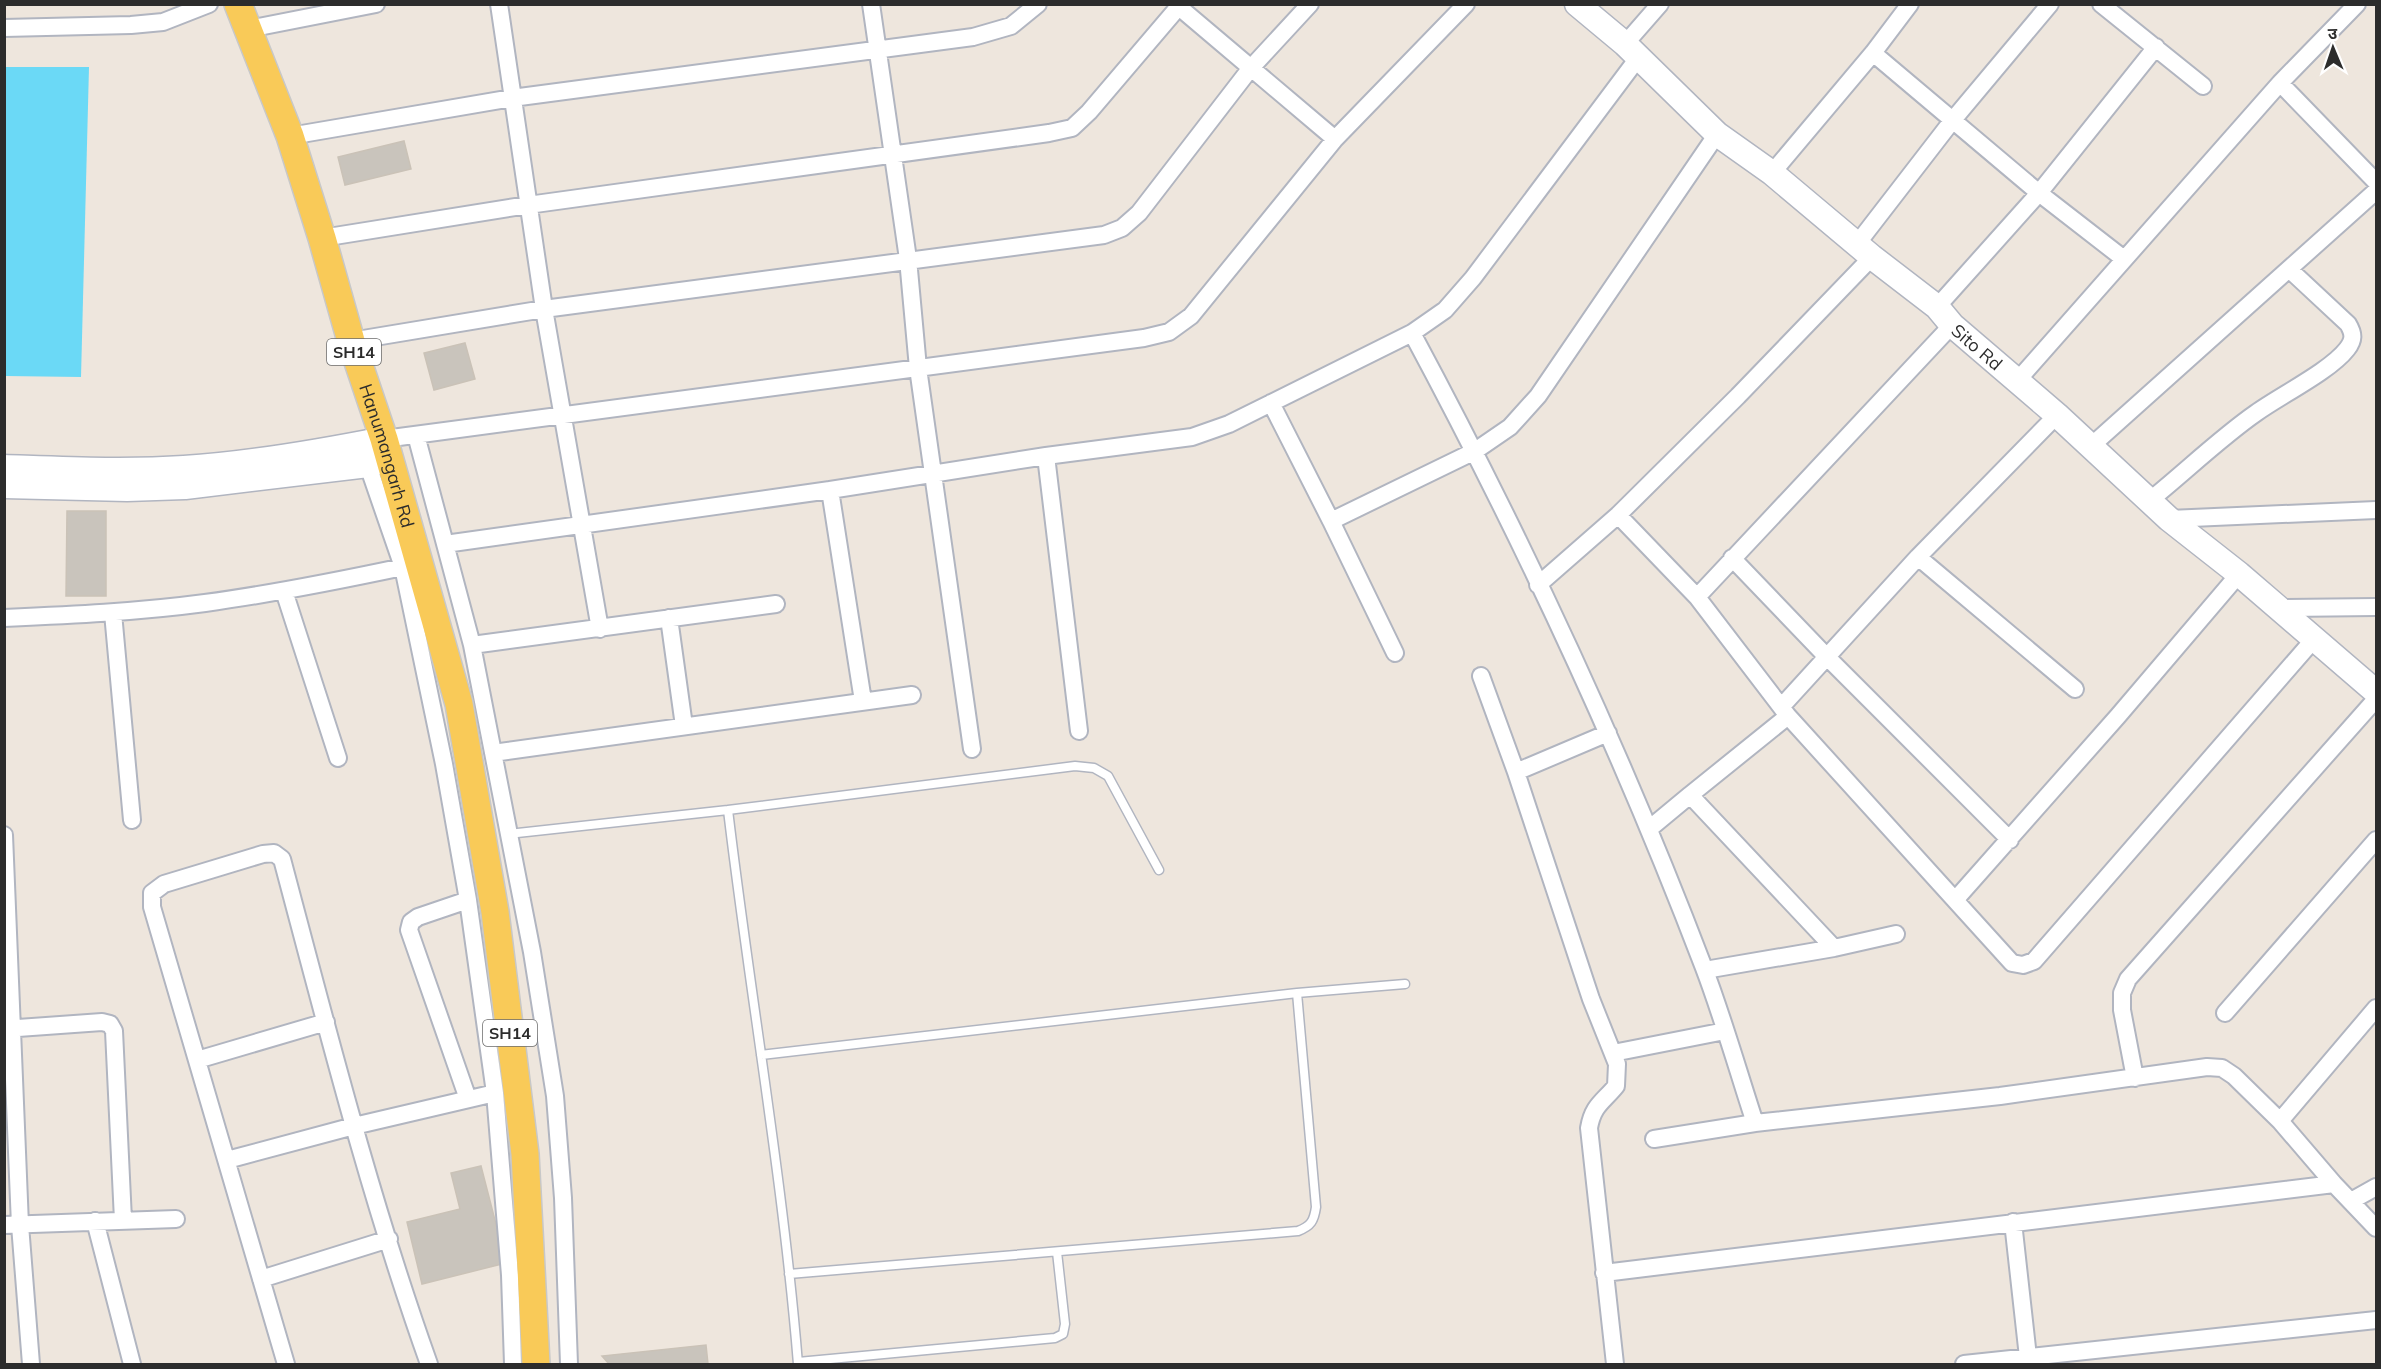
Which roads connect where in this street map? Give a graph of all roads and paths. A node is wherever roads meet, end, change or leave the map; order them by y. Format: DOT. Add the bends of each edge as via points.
graph roads {
  1 [pos="209,4"];
  2 [pos="238,4"];
  3 [pos="376,4"];
  4 [pos="499,4"];
  5 [pos="871,4"];
  6 [pos="1038,4"];
  7 [pos="1310,4"];
  8 [pos="1466,4"];
  9 [pos="1577,4"];
  10 [pos="1660,4"];
  11 [pos="1910,4"];
  12 [pos="2050,4"];
  13 [pos="2100,4"];
  14 [pos="2357,4"];
  15 [pos="1180,6"];
  16 [pos="4,28"];
  17 [pos="248,29"];
  18 [pos="2156,48"];
  19 [pos="877,49"];
  20 [pos="1631,51"];
  21 [pos="1873,54"];
  22 [pos="1250,69"];
  23 [pos="2280,83"];
  24 [pos="2203,86"];
  25 [pos="512,98"];
  26 [pos="1952,121"];
  27 [pos="1717,134"];
  28 [pos="290,136"];
  29 [pos="1335,139"];
  30 [pos="893,155"];
  31 [pos="1772,173"];
  32 [pos="2376,182"];
  33 [pos="2376,191"];
  34 [pos="2039,193"];
  35 [pos="528,205"];
  36 [pos="322,238"];
  37 [pos="1864,251"];
  38 [pos="908,259"];
  39 [pos="2124,259"];
  40 [pos="2289,269"];
  41 [pos="544,309"];
  42 [pos="1945,316"];
  43 [pos="1412,333"];
  44 [pos="351,341"];
  45 [pos="918,368"];
  46 [pos="2017,381"];
  47 [pos="1271,403"];
  48 [pos="563,415"];
  49 [pos="2056,415"];
  50 [pos="416,435"];
  51 [pos="2090,447"];
  52 [pos="1476,451"];
  53 [pos="375,452"];
  54 [pos="1046,456"];
  55 [pos="4,467"];
  56 [pos="933,472"];
  57 [pos="4,486"];
  58 [pos="830,490"];
  59 [pos="2149,501"];
  60 [pos="2376,510"];
  61 [pos="1618,515"];
  62 [pos="2169,519"];
  63 [pos="1331,521"];
  64 [pos="582,523"];
  65 [pos="445,544"];
  66 [pos="1918,557"];
  67 [pos="1732,558"];
  68 [pos="403,567"];
  69 [pos="2239,574"];
  70 [pos="1538,585"];
  71 [pos="284,591"];
  72 [pos="1697,597"];
  73 [pos="776,604"];
  74 [pos="2376,607"];
  75 [pos="2279,608"];
  76 [pos="113,613"];
  77 [pos="4,618"];
  78 [pos="669,618"];
  79 [pos="600,629"];
  80 [pos="2315,638"];
  81 [pos="472,645"];
  82 [pos="1395,653"];
  83 [pos="1826,656"];
  84 [pos="1481,676"];
  85 [pos="2075,690"];
  86 [pos="2376,692"];
  87 [pos="912,695"];
  88 [pos="2376,699"];
  89 [pos="863,701"];
  90 [pos="1784,711"];
  91 [pos="684,726"];
  92 [pos="1079,731"];
  93 [pos="1608,733"];
  94 [pos="972,749"];
  95 [pos="493,753"];
  96 [pos="338,758"];
  97 [pos="1516,772"];
  98 [pos="1690,795"];
  99 [pos="728,810"];
  100 [pos="132,820"];
  101 [pos="1649,829"];
  102 [pos="507,834"];
  103 [pos="4,835"];
  104 [pos="2010,840"];
  105 [pos="2376,840"];
  106 [pos="1159,870"];
  107 [pos="1956,898"];
  108 [pos="468,900"];
  109 [pos="1896,934"];
  110 [pos="1834,948"];
  111 [pos="1705,970"];
  112 [pos="1405,984"];
  113 [pos="1297,993"];
  114 [pos="2376,1008"];
  115 [pos="2225,1013"];
  116 [pos="326,1022"];
  117 [pos="9,1029"];
  118 [pos="1725,1031"];
  119 [pos="1613,1053"];
  120 [pos="761,1055"];
  121 [pos="198,1060"];
  122 [pos="2135,1078"];
  123 [pos="495,1093"];
  124 [pos="468,1099"];
  125 [pos="2280,1121"];
  126 [pos="1755,1123"];
  127 [pos="354,1126"];
  128 [pos="1654,1139"];
  129 [pos="227,1160"];
  130 [pos="2334,1184"];
  131 [pos="2376,1187"];
  132 [pos="2351,1201"];
  133 [pos="176,1219"];
  134 [pos="123,1220"];
  135 [pos="95,1221"];
  136 [pos="2013,1222"];
  137 [pos="12,1225"];
  138 [pos="2376,1228"];
  139 [pos="389,1239"];
  140 [pos="1058,1252"];
  141 [pos="1604,1273"];
  142 [pos="789,1274"];
  143 [pos="261,1279"];
  144 [pos="2376,1320"];
  145 [pos="2028,1357"];
  146 [pos="569,1358"];
  147 [pos="798,1363"];
  148 [pos="31,1365"];
  149 [pos="132,1365"];
  150 [pos="286,1365"];
  151 [pos="429,1365"];
  152 [pos="513,1365"];
  153 [pos="536,1365"];
  154 [pos="584,1365"];
  155 [pos="1615,1365"];
  156 [pos="1964,1365"];
  1 -- 16 [label="street" via="152,23"];
  2 -- 17 [label="main road, Hanumangarh Rd / SH14"];
  3 -- 17 [label="street"];
  4 -- 25 [label="street"];
  5 -- 19 [label="street"];
  6 -- 19 [label="street" via="1011,26 973,37"];
  7 -- 22 [label="street"];
  8 -- 29 [label="street"];
  9 -- 20 [label="main road, Sito Rd"];
  10 -- 20 [label="street"];
  11 -- 21 [label="street"];
  12 -- 26 [label="street"];
  13 -- 18 [label="street"];
  14 -- 23 [label="street"];
  15 -- 22 [label="street"];
  15 -- 30 [label="street" via="1072,128"];
  17 -- 28 [label="main road, Hanumangarh Rd / SH14"];
  18 -- 24 [label="street"];
  18 -- 34 [label="street"];
  19 -- 25 [label="street"];
  19 -- 30 [label="street"];
  20 -- 27 [label="main road, Sito Rd"];
  20 -- 43 [label="street" via="1473,278 1445,310"];
  21 -- 26 [label="street"];
  21 -- 31 [label="street"];
  22 -- 29 [label="street"];
  22 -- 38 [label="street" via="1139,213 1122,228 1104,235"];
  23 -- 32 [label="street"];
  23 -- 39 [label="street"];
  25 -- 28 [label="street"];
  25 -- 35 [label="street"];
  26 -- 34 [label="street"];
  26 -- 37 [label="street"];
  27 -- 31 [label="main road, Sito Rd"];
  27 -- 52 [label="street" via="1539,396 1510,427"];
  28 -- 36 [label="main road, Hanumangarh Rd / SH14"];
  29 -- 45 [label="street" via="1191,316 1169,332"];
  30 -- 35 [label="street"];
  30 -- 38 [label="street"];
  31 -- 37 [label="main road, Sito Rd"];
  33 -- 40 [label="street"];
  34 -- 39 [label="street"];
  34 -- 42 [label="street"];
  35 -- 36 [label="street"];
  35 -- 41 [label="street"];
  36 -- 44 [label="main road, Hanumangarh Rd / SH14"];
  37 -- 42 [label="main road, Sito Rd"];
  37 -- 61 [label="street" via="1738,396"];
  38 -- 41 [label="street"];
  38 -- 45 [label="street"];
  39 -- 46 [label="street"];
  40 -- 51 [label="street"];
  40 -- 59 [label="street" via="2348,324 2352,342 2314,375 2253,415"];
  41 -- 44 [label="street"];
  41 -- 48 [label="street"];
  42 -- 46 [label="main road, Sito Rd"];
  42 -- 67 [label="street"];
  43 -- 47 [label="street"];
  43 -- 52 [label="street"];
  44 -- 53 [label="main road, Hanumangarh Rd / SH14"];
  45 -- 48 [label="street"];
  45 -- 56 [label="street"];
  46 -- 49 [label="main road, Sito Rd"];
  47 -- 54 [label="street" via="1192,437"];
  47 -- 63 [label="street"];
  48 -- 50 [label="street"];
  48 -- 64 [label="street"];
  49 -- 51 [label="main road, Sito Rd"];
  49 -- 66 [label="street"];
  50 -- 53 [label="street"];
  50 -- 65 [label="street"];
  51 -- 59 [label="main road, Sito Rd"];
  52 -- 63 [label="street"];
  52 -- 70 [label="street"];
  53 -- 55 [label="main road" via="184,468"];
  53 -- 57 [label="main road" via="185,487"];
  53 -- 68 [label="street"];
  53 -- 153 [label="main road, Hanumangarh Rd / SH14" via="459,704 495,912 525,1154"];
  54 -- 56 [label="street"];
  54 -- 92 [label="street"];
  56 -- 58 [label="street"];
  56 -- 94 [label="street"];
  58 -- 64 [label="street"];
  58 -- 89 [label="street"];
  59 -- 62 [label="main road, Sito Rd"];
  60 -- 62 [label="street"];
  61 -- 70 [label="street"];
  61 -- 72 [label="street"];
  62 -- 69 [label="main road, Sito Rd"];
  63 -- 82 [label="street"];
  64 -- 65 [label="street"];
  64 -- 79 [label="street"];
  65 -- 81 [label="street"];
  66 -- 83 [label="street"];
  66 -- 85 [label="street"];
  67 -- 72 [label="street"];
  67 -- 83 [label="street"];
  68 -- 71 [label="street"];
  68 -- 108 [label="street"];
  69 -- 75 [label="main road, Sito Rd"];
  69 -- 104 [label="street"];
  70 -- 93 [label="street"];
  71 -- 76 [label="street"];
  71 -- 96 [label="street"];
  72 -- 90 [label="street"];
  73 -- 78 [label="street"];
  74 -- 75 [label="street"];
  75 -- 80 [label="main road, Sito Rd"];
  76 -- 77 [label="street"];
  76 -- 100 [label="street"];
  78 -- 79 [label="street"];
  78 -- 91 [label="street"];
  79 -- 81 [label="street"];
  80 -- 86 [label="main road, Sito Rd"];
  80 -- 107 [label="street" via="2034,961 2012,963"];
  81 -- 95 [label="street"];
  83 -- 90 [label="street"];
  83 -- 104 [label="street"];
  84 -- 97 [label="street"];
  87 -- 89 [label="street"];
  88 -- 122 [label="street" via="2128,979 2122,993 2122,1010"];
  89 -- 91 [label="street"];
  90 -- 98 [label="street"];
  90 -- 107 [label="street"];
  91 -- 95 [label="street"];
  93 -- 97 [label="street"];
  93 -- 101 [label="street"];
  95 -- 102 [label="street"];
  97 -- 119 [label="street" via="1568,932"];
  98 -- 101 [label="street"];
  98 -- 110 [label="street"];
  99 -- 102 [label="lane"];
  99 -- 106 [label="lane" via="1075,766 1094,768 1108,776"];
  99 -- 120 [label="lane"];
  101 -- 111 [label="street"];
  102 -- 146 [label="street" via="532,952 555,1096"];
  103 -- 117 [label="street"];
  104 -- 107 [label="street"];
  105 -- 115 [label="street"];
  108 -- 123 [label="street"];
  108 -- 124 [label="street" via="418,917 411,922 410,930"];
  109 -- 110 [label="street"];
  110 -- 111 [label="street"];
  111 -- 118 [label="street"];
  112 -- 113 [label="lane"];
  113 -- 120 [label="lane"];
  113 -- 140 [label="lane" via="1316,1207 1309,1227"];
  114 -- 125 [label="street"];
  116 -- 121 [label="street"];
  116 -- 121 [label="street" via="282,859 274,853 263,854 164,884 152,893 152,907"];
  116 -- 127 [label="street"];
  117 -- 134 [label="street" via="110,1024 114,1031"];
  117 -- 137 [label="street"];
  118 -- 119 [label="street"];
  118 -- 126 [label="street"];
  119 -- 141 [label="street" via="1616,1086 1598,1103 1589,1128"];
  120 -- 142 [label="lane"];
  121 -- 129 [label="street"];
  122 -- 125 [label="street" via="2222,1068"];
  122 -- 126 [label="street"];
  123 -- 124 [label="street"];
  123 -- 152 [label="street"];
  124 -- 127 [label="street"];
  125 -- 130 [label="street"];
  126 -- 128 [label="street"];
  127 -- 129 [label="street"];
  127 -- 139 [label="street"];
  129 -- 143 [label="street"];
  130 -- 132 [label="street"];
  130 -- 136 [label="street"];
  131 -- 132 [label="street"];
  132 -- 138 [label="street"];
  133 -- 134 [label="street"];
  134 -- 135 [label="street"];
  135 -- 137 [label="street"];
  135 -- 149 [label="street"];
  136 -- 141 [label="street"];
  136 -- 145 [label="street"];
  137 -- 148 [label="street"];
  139 -- 143 [label="street"];
  139 -- 151 [label="street"];
  140 -- 142 [label="lane"];
  140 -- 147 [label="lane" via="1065,1324 1063,1334 1055,1338"];
  141 -- 155 [label="street"];
  142 -- 147 [label="lane"];
  143 -- 150 [label="street"];
  144 -- 145 [label="street"];
  145 -- 156 [label="street"];
  146 -- 154 [label="street"];
}
